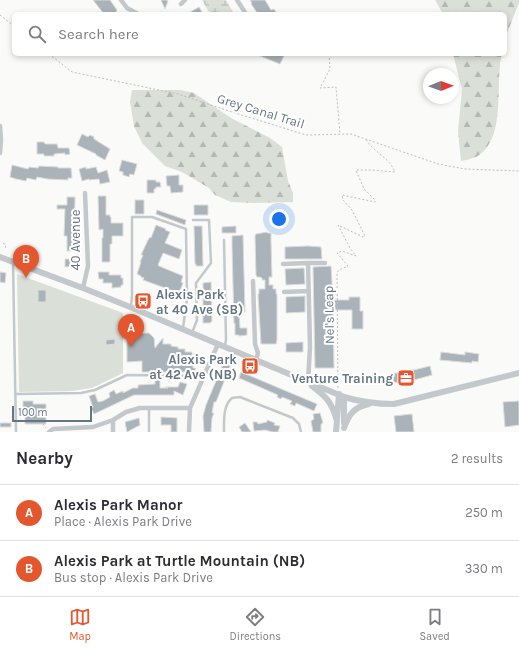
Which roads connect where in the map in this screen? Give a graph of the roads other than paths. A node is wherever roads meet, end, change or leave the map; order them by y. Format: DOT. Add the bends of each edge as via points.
graph roads {
  1 [pos="121,0"];
  2 [pos="185,0"];
  3 [pos="237,0"];
  4 [pos="182,4"];
  5 [pos="134,12"];
  6 [pos="245,12"];
  7 [pos="0,126"];
  8 [pos="0,153"];
  9 [pos="85,193"];
  10 [pos="193,220"];
  11 [pos="224,240"];
  12 [pos="0,258"];
  13 [pos="13,262"];
  14 [pos="308,263"];
  15 [pos="325,263"];
  16 [pos="283,264"];
  17 [pos="253,281"];
  18 [pos="83,288"];
  19 [pos="309,291"];
  20 [pos="284,292"];
  21 [pos="130,307"];
  22 [pos="183,329"];
  23 [pos="192,333"];
  24 [pos="221,346"];
  25 [pos="256,360"];
  26 [pos="519,373"];
  27 [pos="204,376"];
  28 [pos="305,381"];
  29 [pos="16,394"];
  30 [pos="341,396"];
  31 [pos="374,404"];
  32 [pos="149,407"];
  33 [pos="190,408"];
  34 [pos="113,420"];
  35 [pos="337,421"];
  36 [pos="48,430"];
  37 [pos="80,430"];
  38 [pos="344,430"];
  39 [pos="16,432"];
  40 [pos="113,432"];
  41 [pos="149,432"];
  42 [pos="189,432"];
  43 [pos="224,432"];
  44 [pos="301,432"];
  45 [pos="336,432"];
  1 -- 5 [label="street"];
  2 -- 4 [label="street"];
  3 -- 6 [label="street"];
  7 -- 8 [label="street"];
  9 -- 18 [label="street, 40 Avenue" via="88,266"];
  10 -- 23 [label="lane" via="209,220 212,263 196,283 197,320"];
  11 -- 24 [label="lane" via="226,340"];
  12 -- 13 [label="street"];
  13 -- 18 [label="street"];
  13 -- 29 [label="lane"];
  14 -- 15 [label="street"];
  14 -- 16 [label="street"];
  14 -- 19 [label="street"];
  17 -- 25 [label="street" via="255,344 258,353"];
  18 -- 21 [label="street"];
  19 -- 20 [label="street"];
  19 -- 28 [label="street" via="310,354"];
  21 -- 22 [label="street"];
  21 -- 22 [label="lane" via="132,217 152,217 186,229 187,299"];
  22 -- 23 [label="street"];
  23 -- 24 [label="street"];
  24 -- 25 [label="street"];
  24 -- 27 [label="street"];
  25 -- 28 [label="street"];
  26 -- 31 [label="street" via="394,404"];
  27 -- 29 [label="lane" via="127,375 95,390 81,393"];
  27 -- 33 [label="street"];
  28 -- 30 [label="street"];
  28 -- 35 [label="street" via="324,394"];
  29 -- 39 [label="lane"];
  30 -- 31 [label="street"];
  30 -- 35 [label="street"];
  30 -- 38 [label="street"];
  31 -- 38 [label="street" via="353,411"];
  32 -- 33 [label="street"];
  32 -- 34 [label="street" via="126,412"];
  32 -- 41 [label="lane"];
  33 -- 42 [label="street"];
  34 -- 37 [label="street"];
  34 -- 40 [label="street"];
  35 -- 45 [label="street"];
  36 -- 37 [label="street"];
  43 -- 44 [label="lane" via="224,416 228,402 232,398 240,397 293,418 299,424"];
}
